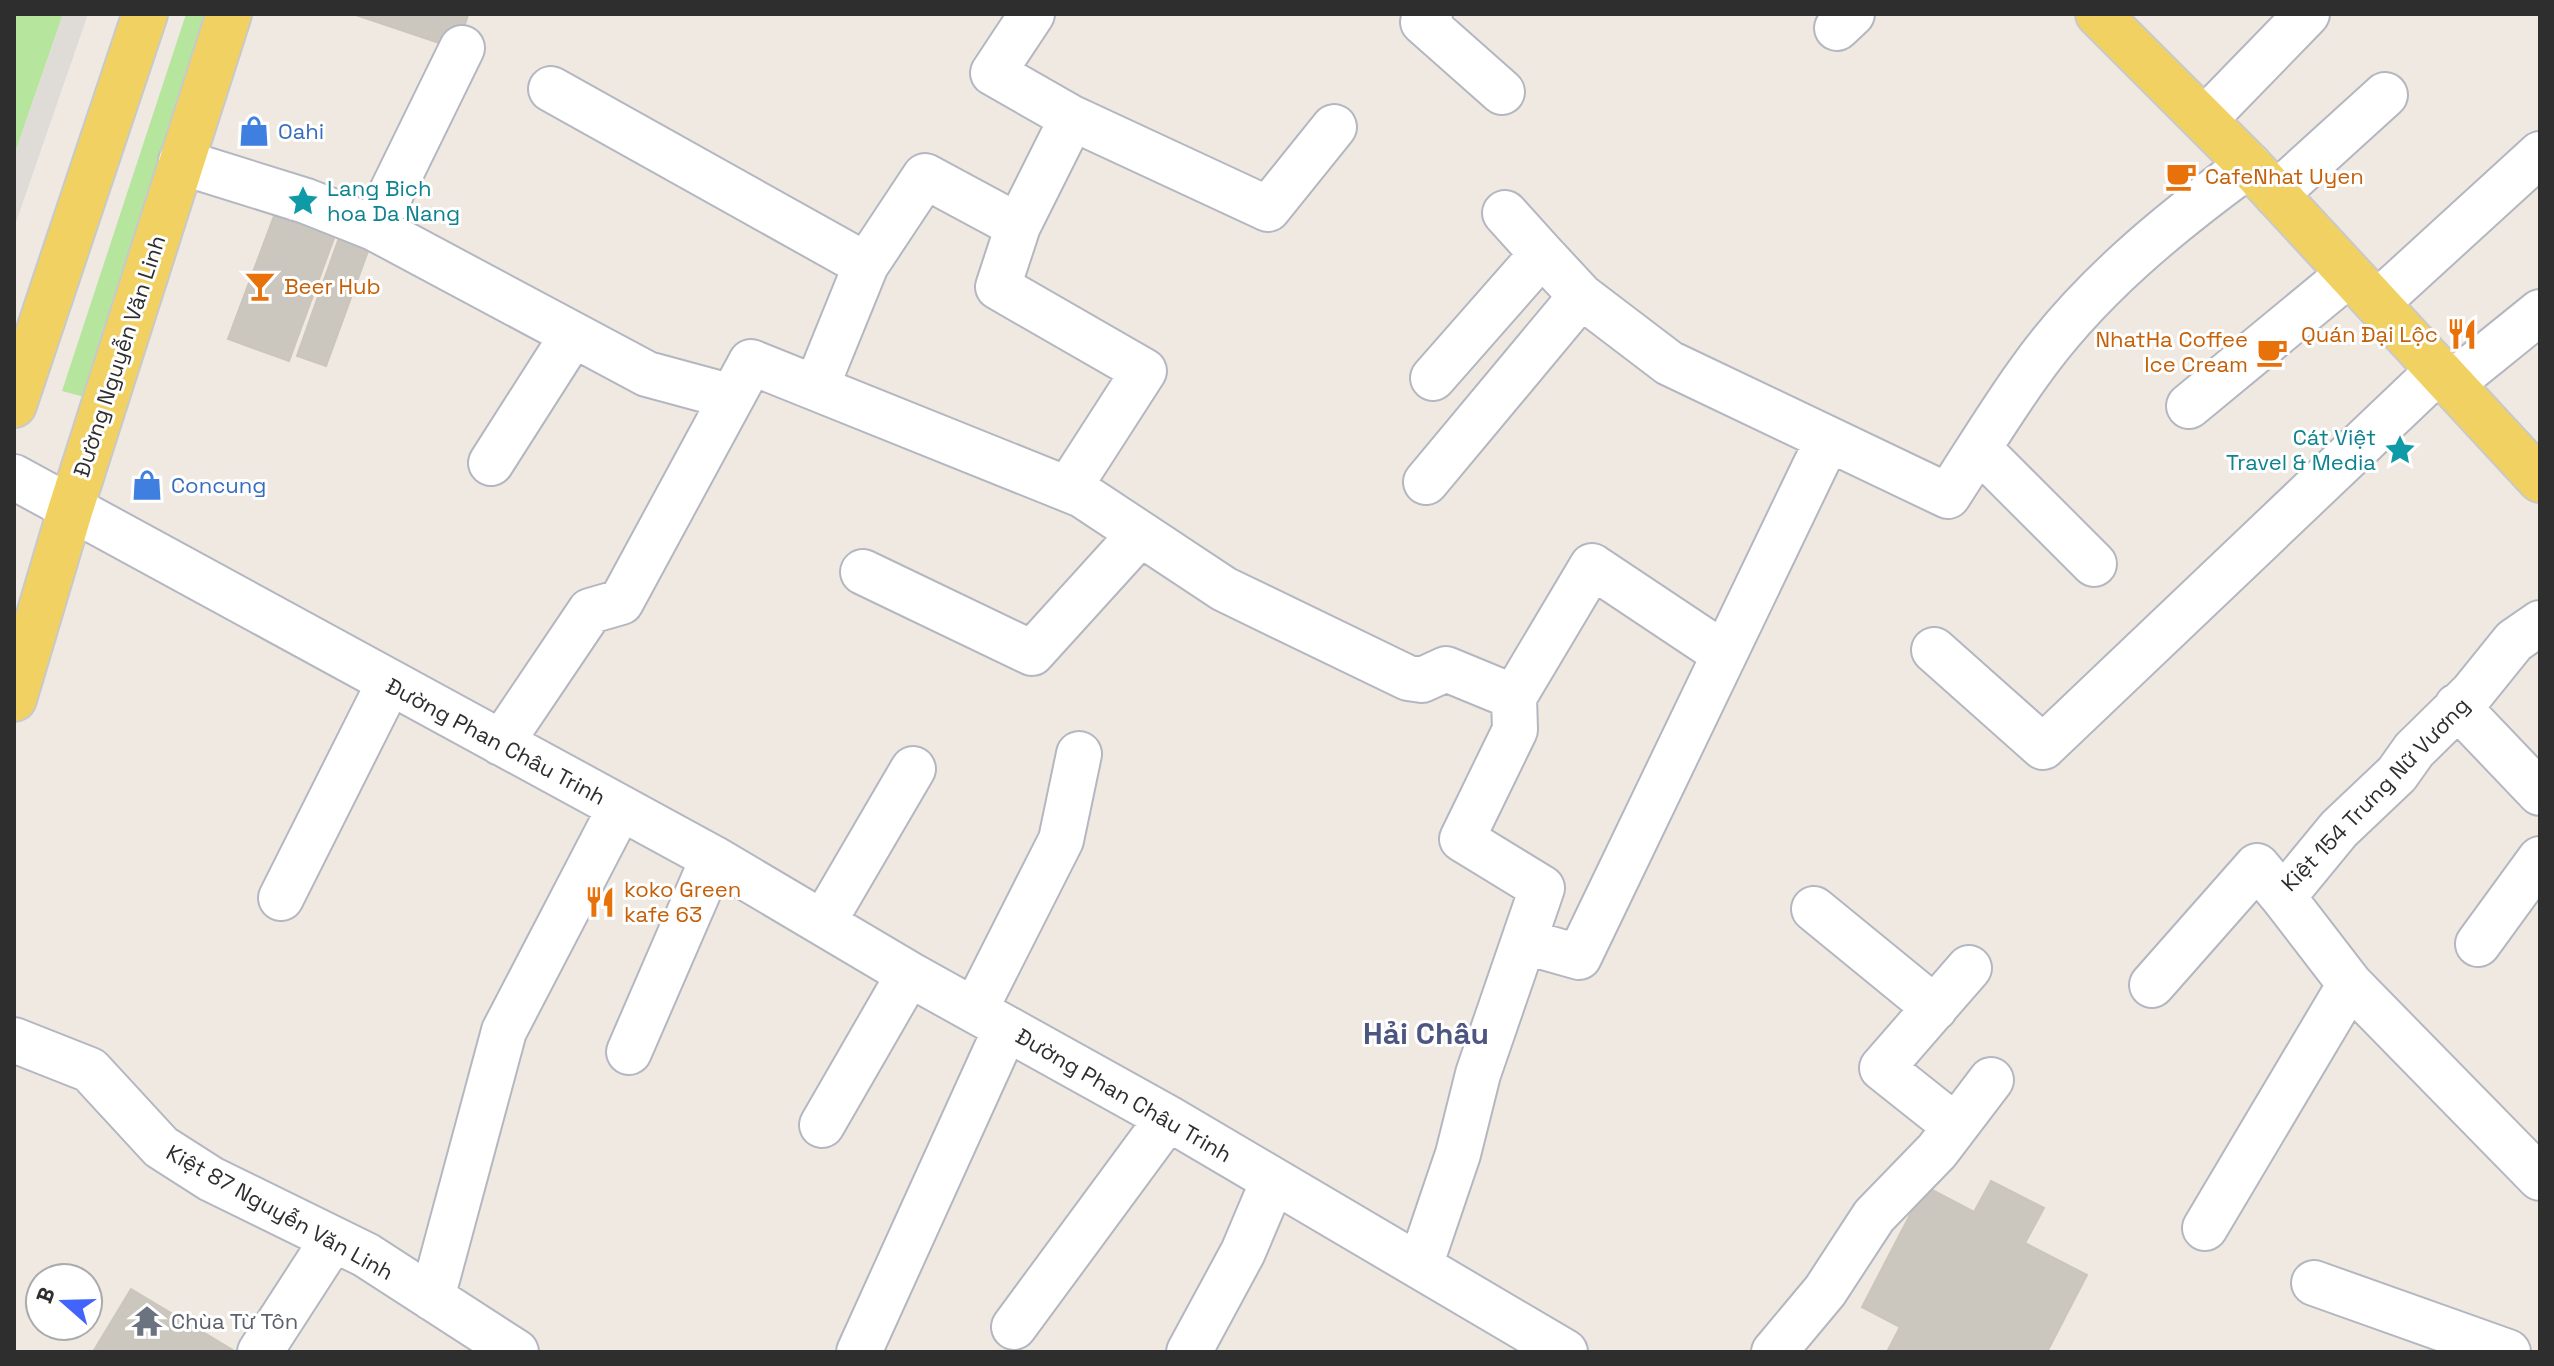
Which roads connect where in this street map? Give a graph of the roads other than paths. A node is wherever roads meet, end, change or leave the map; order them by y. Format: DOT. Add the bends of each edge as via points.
graph roads {
  1 [pos="145,14"];
  2 [pos="229,14"];
  3 [pos="1032,14"];
  4 [pos="1430,14"];
  5 [pos="2098,14"];
  6 [pos="2307,14"];
  7 [pos="462,48"];
  8 [pos="551,89"];
  9 [pos="1502,92"];
  10 [pos="2385,95"];
  11 [pos="1072,118"];
  12 [pos="2205,119"];
  13 [pos="1334,127"];
  14 [pos="2540,154"];
  15 [pos="181,162"];
  16 [pos="2262,179"];
  17 [pos="1505,213"];
  18 [pos="1018,226"];
  19 [pos="374,228"];
  20 [pos="1542,254"];
  21 [pos="866,265"];
  22 [pos="2363,289"];
  23 [pos="1581,296"];
  24 [pos="2540,312"];
  25 [pos="572,336"];
  26 [pos="2445,377"];
  27 [pos="1433,378"];
  28 [pos="816,388"];
  29 [pos="732,397"];
  30 [pos="14,405"];
  31 [pos="2189,406"];
  32 [pos="1828,439"];
  33 [pos="1979,449"];
  34 [pos="491,463"];
  35 [pos="14,477"];
  36 [pos="2540,480"];
  37 [pos="1426,482"];
  38 [pos="1068,489"];
  39 [pos="70,511"];
  40 [pos="1140,534"];
  41 [pos="2094,564"];
  42 [pos="863,572"];
  43 [pos="2540,623"];
  44 [pos="1934,650"];
  45 [pos="1724,654"];
  46 [pos="389,683"];
  47 [pos="1514,697"];
  48 [pos="14,699"];
  49 [pos="2457,706"];
  50 [pos="501,743"];
  51 [pos="1079,754"];
  52 [pos="913,769"];
  53 [pos="2540,793"];
  54 [pos="620,808"];
  55 [pos="713,858"];
  56 [pos="2540,859"];
  57 [pos="2283,897"];
  58 [pos="281,898"];
  59 [pos="1814,909"];
  60 [pos="823,923"];
  61 [pos="1526,942"];
  62 [pos="2478,944"];
  63 [pos="1969,968"];
  64 [pos="909,974"];
  65 [pos="2350,984"];
  66 [pos="2152,985"];
  67 [pos="1935,1008"];
  68 [pos="990,1019"];
  69 [pos="14,1040"];
  70 [pos="629,1052"];
  71 [pos="1991,1080"];
  72 [pos="1168,1118"];
  73 [pos="822,1125"];
  74 [pos="1955,1126"];
  75 [pos="2540,1178"];
  76 [pos="1273,1181"];
  77 [pos="2205,1228"];
  78 [pos="333,1239"];
  79 [pos="1420,1266"];
  80 [pos="2314,1283"];
  81 [pos="432,1298"];
  82 [pos="1014,1327"];
  83 [pos="260,1352"];
  84 [pos="516,1352"];
  85 [pos="859,1352"];
  86 [pos="1189,1352"];
  87 [pos="1565,1352"];
  88 [pos="1774,1352"];
  89 [pos="2508,1352"];
  1 -- 30 [label="main road"];
  2 -- 15 [label="main road, Đường Nguyễn Văn Linh"];
  3 -- 11 [label="street" via="993,73"];
  4 -- 9 [label="street" via="1423,22"];
  5 -- 12 [label="main road"];
  6 -- 12 [label="street"];
  7 -- 19 [label="street"];
  8 -- 21 [label="street"];
  10 -- 16 [label="street"];
  11 -- 13 [label="street" via="1268,209"];
  11 -- 18 [label="street"];
  12 -- 16 [label="main road"];
  14 -- 22 [label="street"];
  15 -- 19 [label="street"];
  15 -- 39 [label="main road, Đường Nguyễn Văn Linh"];
  16 -- 22 [label="main road"];
  16 -- 33 [label="street" via="2195,204 2105,283 2029,371"];
  17 -- 20 [label="street"];
  18 -- 21 [label="street" via="925,176"];
  18 -- 38 [label="street" via="998,287 1144,371"];
  19 -- 25 [label="street"];
  20 -- 23 [label="street"];
  20 -- 27 [label="street"];
  21 -- 28 [label="street"];
  22 -- 26 [label="main road"];
  22 -- 31 [label="street"];
  23 -- 32 [label="street" via="1669,363"];
  23 -- 37 [label="street"];
  24 -- 26 [label="street"];
  25 -- 29 [label="street" via="647,374"];
  25 -- 34 [label="street"];
  26 -- 36 [label="main road"];
  26 -- 44 [label="street" via="2043,747"];
  28 -- 29 [label="street" via="751,362"];
  28 -- 38 [label="street"];
  29 -- 50 [label="street" via="621,602 590,611"];
  32 -- 33 [label="street" via="1948,496"];
  32 -- 45 [label="street"];
  33 -- 41 [label="street"];
  35 -- 39 [label="street, Đường Phan Châu Trinh"];
  38 -- 40 [label="street"];
  39 -- 46 [label="street, Đường Phan Châu Trinh"];
  39 -- 48 [label="main road, Đường Nguyễn Văn Linh"];
  40 -- 42 [label="street" via="1032,653"];
  40 -- 47 [label="street" via="1224,589 1408,678 1422,680 1446,669"];
  43 -- 49 [label="street, Kiệt 154 Trưng Nữ Vương" via="2514,641"];
  45 -- 47 [label="street" via="1592,566"];
  45 -- 61 [label="street" via="1579,957"];
  46 -- 50 [label="street, Đường Phan Châu Trinh"];
  46 -- 58 [label="street"];
  47 -- 61 [label="street" via="1515,730 1462,839 1542,888"];
  49 -- 53 [label="street"];
  49 -- 57 [label="street, Kiệt 154 Trưng Nữ Vương" via="2339,829"];
  50 -- 54 [label="street, Đường Phan Châu Trinh"];
  51 -- 68 [label="street" via="1061,840"];
  52 -- 60 [label="street"];
  54 -- 55 [label="street, Đường Phan Châu Trinh"];
  54 -- 81 [label="street" via="504,1031"];
  55 -- 60 [label="street, Đường Phan Châu Trinh"];
  55 -- 70 [label="street"];
  56 -- 62 [label="street"];
  57 -- 65 [label="street"];
  57 -- 66 [label="street, Kiệt 154 Trưng Nữ Vương" via="2257,866"];
  59 -- 67 [label="street"];
  60 -- 64 [label="street, Đường Phan Châu Trinh"];
  61 -- 79 [label="street" via="1478,1074"];
  63 -- 67 [label="street"];
  64 -- 68 [label="street, Đường Phan Châu Trinh"];
  64 -- 73 [label="street"];
  65 -- 75 [label="street"];
  65 -- 77 [label="street"];
  67 -- 74 [label="street" via="1882,1068"];
  68 -- 72 [label="street, Đường Phan Châu Trinh"];
  68 -- 85 [label="street"];
  69 -- 78 [label="street, Kiệt 87 Nguyễn Văn Linh" via="90,1070 161,1147 211,1179"];
  71 -- 74 [label="street"];
  72 -- 76 [label="street, Đường Phan Châu Trinh"];
  72 -- 82 [label="street"];
  74 -- 88 [label="street" via="1874,1216 1825,1291"];
  76 -- 79 [label="street, Đường Phan Châu Trinh"];
  76 -- 86 [label="street" via="1243,1252"];
  78 -- 81 [label="street, Kiệt 87 Nguyễn Văn Linh"];
  78 -- 83 [label="street"];
  79 -- 87 [label="street, Đường Phan Châu Trinh"];
  80 -- 89 [label="street"];
  81 -- 84 [label="street, Kiệt 87 Nguyễn Văn Linh"];
}
